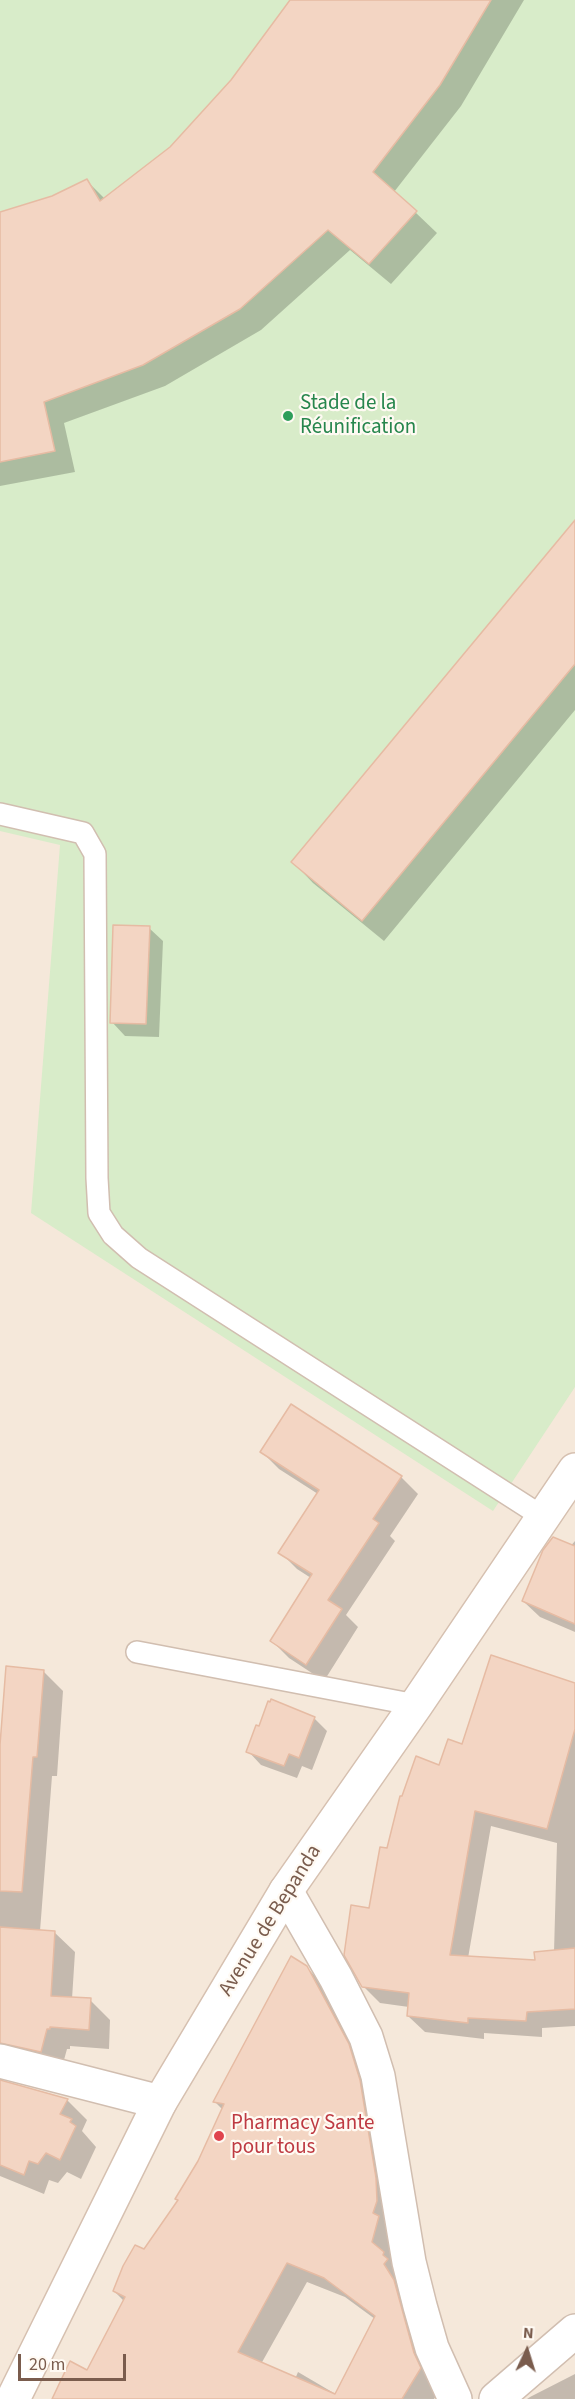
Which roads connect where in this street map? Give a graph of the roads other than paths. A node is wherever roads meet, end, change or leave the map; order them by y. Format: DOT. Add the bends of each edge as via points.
graph roads {
  1 [pos="0,813"];
  2 [pos="575,1470"];
  3 [pos="543,1518"];
  4 [pos="137,1652"];
  5 [pos="416,1705"];
  6 [pos="286,1891"];
  7 [pos="0,2061"];
  8 [pos="160,2102"];
  9 [pos="575,2331"];
  10 [pos="13,2399"];
  11 [pos="455,2399"];
  12 [pos="496,2399"];
  1 -- 3 [label="lane" via="83,833 95,854 97,1178 99,1213 113,1235 139,1258"];
  2 -- 3 [label="main road, Avenue de Bepanda"];
  3 -- 5 [label="main road, Avenue de Bepanda"];
  4 -- 5 [label="lane"];
  5 -- 6 [label="main road, Avenue de Bepanda"];
  6 -- 8 [label="main road, Avenue de Bepanda"];
  6 -- 11 [label="main road" via="366,2037 378,2076 420,2307 432,2348"];
  7 -- 8 [label="main road"];
  8 -- 10 [label="main road, Avenue de Bepanda"];
  9 -- 12 [label="main road"];
}
